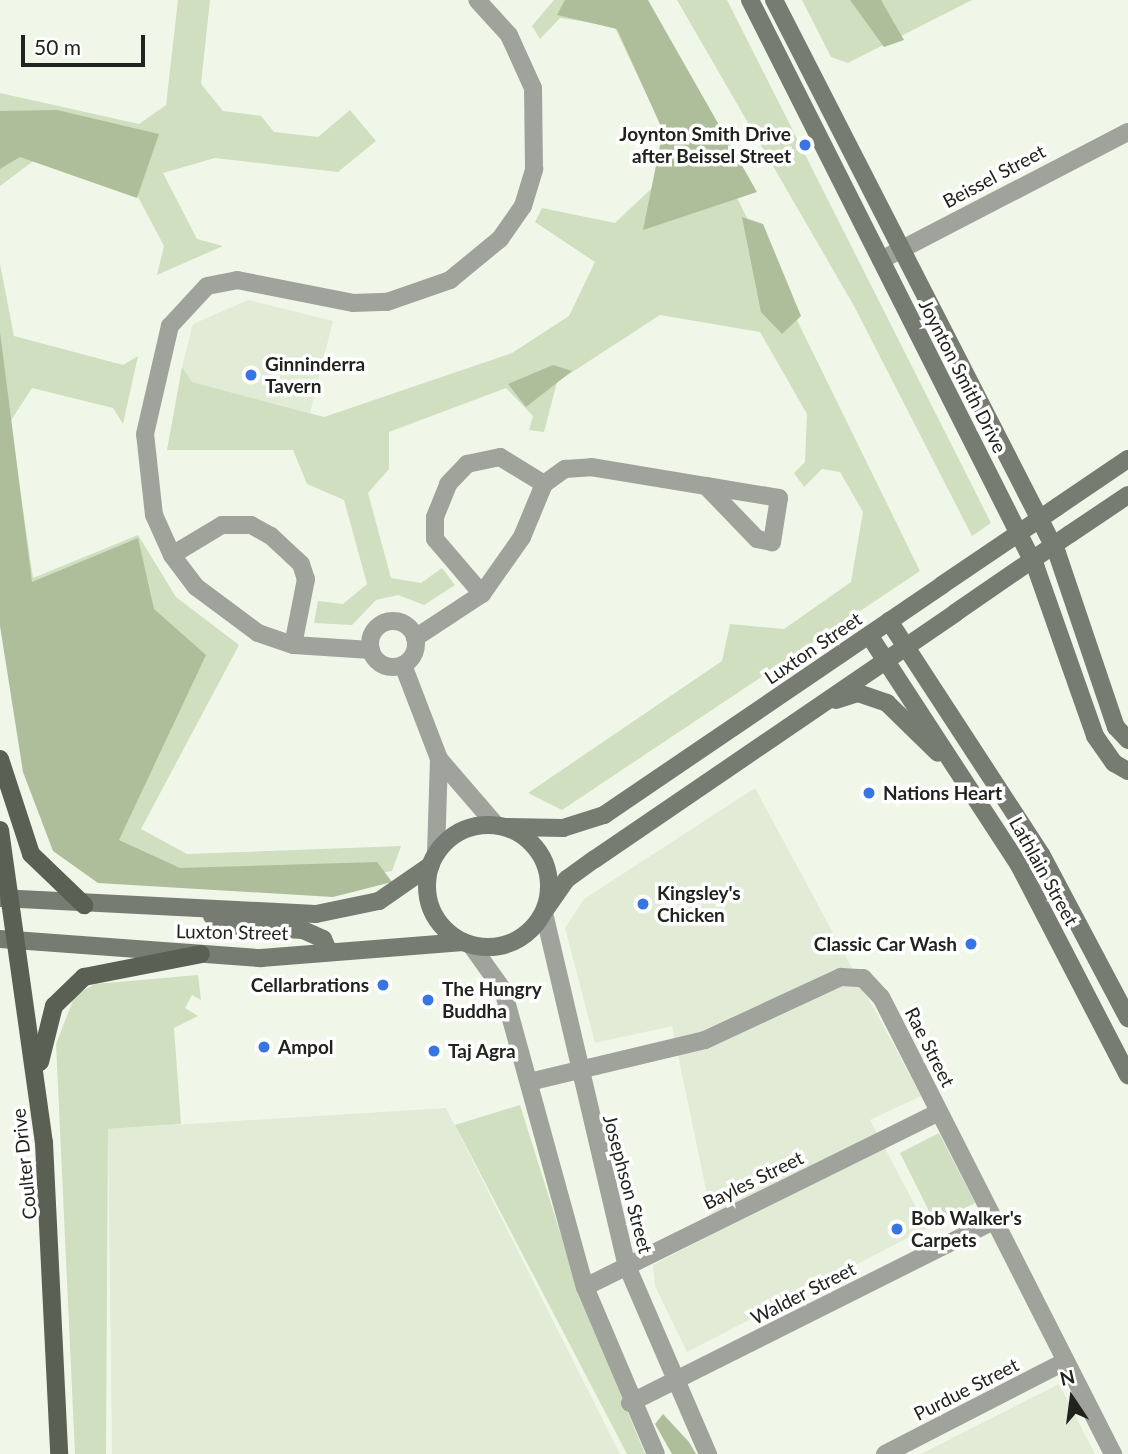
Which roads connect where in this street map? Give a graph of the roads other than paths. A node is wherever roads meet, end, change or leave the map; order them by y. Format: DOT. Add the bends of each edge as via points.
graph roads {
  1 [pos="477,0"];
  2 [pos="750,0"];
  3 [pos="774,0"];
  4 [pos="1128,132"];
  5 [pos="900,250"];
  6 [pos="881,260"];
  7 [pos="1128,459"];
  8 [pos="544,484"];
  9 [pos="705,485"];
  10 [pos="1128,495"];
  11 [pos="172,555"];
  12 [pos="482,594"];
  13 [pos="889,621"];
  14 [pos="869,635"];
  15 [pos="415,638"];
  16 [pos="293,645"];
  17 [pos="906,647"];
  18 [pos="371,650"];
  19 [pos="886,661"];
  20 [pos="403,665"];
  21 [pos="788,728"];
  22 [pos="1122,734"];
  23 [pos="0,759"];
  24 [pos="439,759"];
  25 [pos="1128,771"];
  26 [pos="973,788"];
  27 [pos="501,826"];
  28 [pos="0,830"];
  29 [pos="433,860"];
  30 [pos="5,898"];
  31 [pos="84,905"];
  32 [pos="200,911"];
  33 [pos="544,911"];
  34 [pos="9,940"];
  35 [pos="467,943"];
  36 [pos="329,952"];
  37 [pos="201,954"];
  38 [pos="1128,1018"];
  39 [pos="578,1071"];
  40 [pos="1128,1075"];
  41 [pos="37,1081"];
  42 [pos="530,1082"];
  43 [pos="939,1112"];
  44 [pos="994,1221"];
  45 [pos="627,1266"];
  46 [pos="585,1287"];
  47 [pos="1066,1361"];
  48 [pos="672,1382"];
  49 [pos="630,1403"];
  50 [pos="59,1454"];
  51 [pos="656,1454"];
  52 [pos="708,1454"];
  53 [pos="885,1454"];
  54 [pos="1113,1454"];
  1 -- 11 [label="street" via="509,35 533,88 527,196 500,239 450,280 387,302 353,303 237,280 207,286 170,326 147,425 145,472"];
  2 -- 6 [label="main road, Joynton Smith Drive"];
  3 -- 5 [label="main road, Joynton Smith Drive"];
  4 -- 5 [label="street, Beissel Street"];
  5 -- 6 [label="street, Beissel Street"];
  5 -- 22 [label="main road, Joynton Smith Drive" via="1057,553"];
  6 -- 25 [label="main road, Joynton Smith Drive" via="1036,568 1095,736 1114,763"];
  7 -- 13 [label="main road, Luxton Street, bridge"];
  8 -- 9 [label="street" via="565,469 591,467"];
  8 -- 12 [label="street" via="522,537"];
  8 -- 12 [label="street" via="500,457 467,464 448,484 435,517 435,539"];
  10 -- 17 [label="main road, bridge"];
  11 -- 16 [label="street" via="226,614"];
  11 -- 16 [label="street" via="236,523 277,540 301,564 306,579"];
  12 -- 15 [label="street"];
  13 -- 14 [label="main road, Luxton Street"];
  13 -- 17 [label="main road, Lathlain Street"];
  14 -- 19 [label="main road, Lathlain Street"];
  14 -- 27 [label="main road, Luxton Street" via="604,815 563,828"];
  15 -- 18 [label="street" via="406,626 391,622 374,631"];
  15 -- 20 [label="street" via="414,654"];
  16 -- 18 [label="street"];
  17 -- 19 [label="main road"];
  17 -- 38 [label="main road, Lathlain Street" via="1041,854"];
  18 -- 20 [label="street" via="383,665"];
  19 -- 21 [label="main road"];
  19 -- 26 [label="main road, Lathlain Street"];
  20 -- 24 [label="street"];
  21 -- 26 [label="main road" via="834,700 858,693 876,697 903,713"];
  21 -- 33 [label="main road" via="567,879"];
  23 -- 31 [label="main road" via="31,854"];
  24 -- 27 [label="street"];
  24 -- 29 [label="street"];
  26 -- 40 [label="main road, Lathlain Street"];
  27 -- 29 [label="main road" via="462,831"];
  27 -- 33 [label="main road" via="529,840 544,860 550,886"];
  28 -- 30 [label="main road, Coulter Drive"];
  29 -- 32 [label="main road, Luxton Street" via="380,901 316,914"];
  29 -- 35 [label="main road" via="432,910"];
  30 -- 31 [label="main road, Luxton Street"];
  30 -- 34 [label="main road, Coulter Drive"];
  31 -- 32 [label="main road, Luxton Street"];
  32 -- 36 [label="main road" via="234,926 303,930 323,939"];
  33 -- 35 [label="main road" via="513,942"];
  33 -- 39 [label="street, Josephson Street"];
  34 -- 37 [label="main road, Luxton Street"];
  34 -- 41 [label="main road, Coulter Drive"];
  35 -- 36 [label="main road, Luxton Street"];
  35 -- 42 [label="street" via="496,973"];
  36 -- 37 [label="main road, Luxton Street"];
  37 -- 41 [label="main road" via="103,970 68,988 45,1028"];
  39 -- 42 [label="street, Rae Street"];
  39 -- 43 [label="street, Rae Street" via="705,1040 852,975 874,986"];
  39 -- 45 [label="street, Josephson Street"];
  41 -- 50 [label="main road, Coulter Drive" via="54,1260"];
  42 -- 46 [label="street"];
  43 -- 44 [label="street, Rae Street"];
  43 -- 45 [label="street, Bayles Street"];
  44 -- 47 [label="street, Rae Street"];
  44 -- 48 [label="street, Walder Street"];
  45 -- 46 [label="street, Bayles Street"];
  45 -- 48 [label="street, Josephson Street"];
  46 -- 49 [label="street"];
  47 -- 53 [label="street, Purdue Street"];
  47 -- 54 [label="street, Rae Street"];
  48 -- 49 [label="street, Walder Street"];
  48 -- 52 [label="street, Josephson Street"];
  49 -- 51 [label="street"];
}
